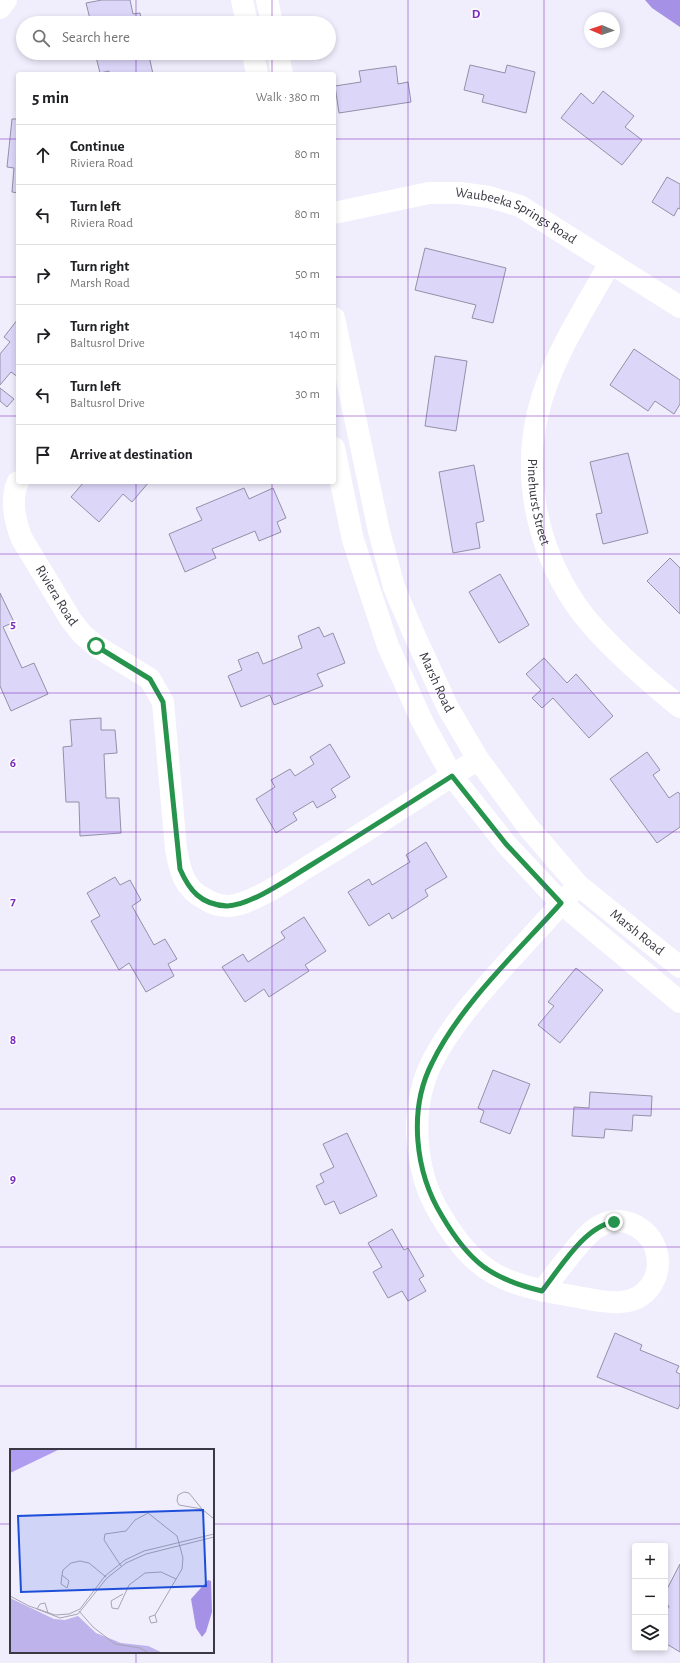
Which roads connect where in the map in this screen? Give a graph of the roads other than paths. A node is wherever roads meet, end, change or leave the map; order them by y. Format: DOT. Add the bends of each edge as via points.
graph roads {
  1 [pos="6,0"];
  2 [pos="242,0"];
  3 [pos="267,0"];
  4 [pos="0,8"];
  5 [pos="245,16"];
  6 [pos="270,16"];
  7 [pos="254,60"];
  8 [pos="279,60"];
  9 [pos="257,72"];
  10 [pos="282,72"];
  11 [pos="336,212"];
  12 [pos="610,263"];
  13 [pos="680,307"];
  14 [pos="336,327"];
  15 [pos="336,458"];
  16 [pos="18,484"];
  17 [pos="680,707"];
  18 [pos="478,759"];
  19 [pos="452,776"];
  20 [pos="578,885"];
  21 [pos="561,903"];
  22 [pos="680,967"];
  23 [pos="680,1002"];
  24 [pos="542,1291"];
  1 -- 4 [label="street"];
  2 -- 5 [label="street"];
  3 -- 6 [label="street"];
  7 -- 9 [label="street"];
  8 -- 10 [label="street"];
  11 -- 12 [label="street, Waubeeka Springs Road" via="429,193 460,193 489,197 520,206"];
  12 -- 13 [label="street, Waubeeka Springs Road"];
  12 -- 17 [label="street, Pinehurst Street" via="554,367 542,399 534,436 531,471 535,508 544,540 558,573 577,606 633,666"];
  14 -- 18 [label="street, Marsh Road" via="379,531 394,587 448,708"];
  15 -- 19 [label="street, Marsh Road" via="353,540 388,646 422,721"];
  16 -- 19 [label="street, Riviera Road" via="14,498 16,525 71,620 96,646 150,679 163,702 180,869 188,887 198,896 212,903 227,906 269,891"];
  18 -- 19 [label="street, Riviera Road"];
  18 -- 20 [label="street, Marsh Road" via="528,827"];
  19 -- 21 [label="street, Marsh Road" via="506,844"];
  20 -- 21 [label="street"];
  20 -- 22 [label="street, Marsh Road"];
  21 -- 23 [label="street, Marsh Road"];
  21 -- 24 [label="street" via="480,994 444,1042 431,1063 424,1084 418,1124 426,1184 434,1204 456,1239 486,1269 499,1278"];
  24 -- 24 [label="street" via="610,1303 630,1301 642,1295 654,1279 658,1266 654,1246 642,1230 629,1223 614,1222 599,1226 586,1235"];
}
